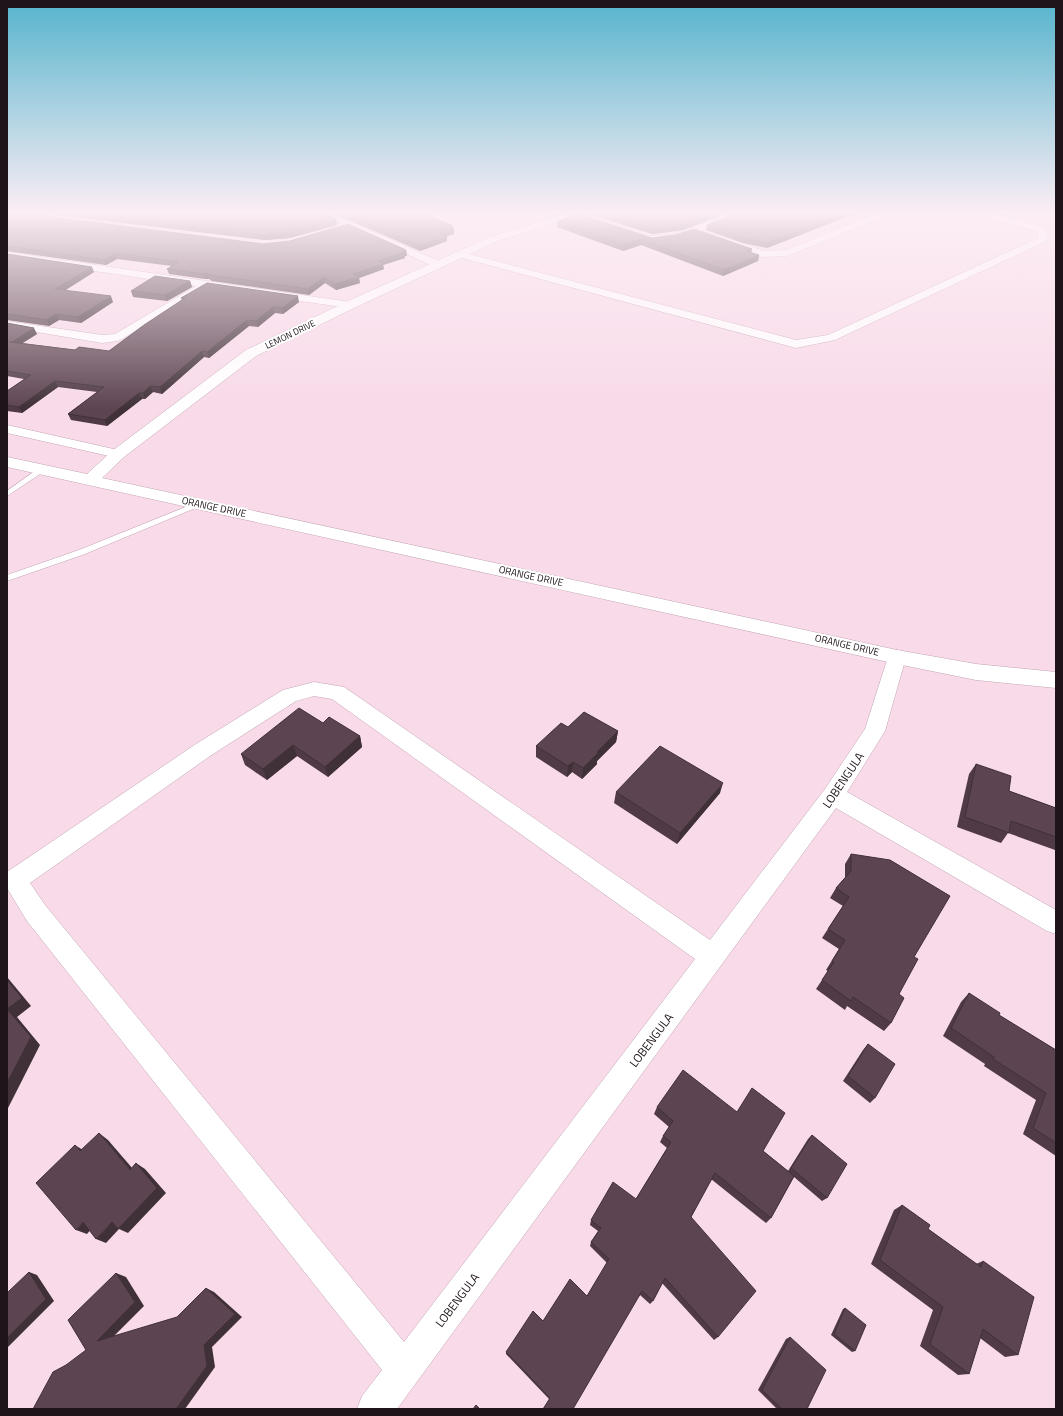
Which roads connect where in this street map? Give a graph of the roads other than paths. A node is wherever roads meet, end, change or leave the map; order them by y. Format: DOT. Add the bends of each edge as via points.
graph roads {
  1 [pos="166,277"];
  2 [pos="409,277"];
  3 [pos="545,277"];
  4 [pos="961,277"];
  5 [pos="208,283"];
  6 [pos="350,305"];
  7 [pos="7,324"];
  8 [pos="7,430"];
  9 [pos="118,454"];
  10 [pos="7,462"];
  11 [pos="42,470"];
  12 [pos="90,480"];
  13 [pos="7,494"];
  14 [pos="201,504"];
  15 [pos="7,578"];
  16 [pos="897,657"];
  17 [pos="1056,680"];
  18 [pos="833,795"];
  19 [pos="1056,923"];
  20 [pos="713,957"];
  21 [pos="404,1370"];
  22 [pos="375,1409"];
  1 -- 5 [label="street"];
  2 -- 6 [label="street, LEMON DRIVE"];
  3 -- 4 [label="street" via="796,344 831,338"];
  5 -- 6 [label="street"];
  5 -- 7 [label="street" via="118,337 102,339"];
  6 -- 9 [label="street, LEMON DRIVE" via="251,353"];
  8 -- 9 [label="street"];
  9 -- 12 [label="street, LEMON DRIVE"];
  10 -- 11 [label="street, ORANGE DRIVE"];
  11 -- 12 [label="street, ORANGE DRIVE"];
  11 -- 13 [label="lane"];
  12 -- 14 [label="street, ORANGE DRIVE"];
  14 -- 15 [label="lane" via="82,552"];
  14 -- 16 [label="street, ORANGE DRIVE"];
  16 -- 17 [label="street, ORANGE DRIVE" via="976,672"];
  16 -- 18 [label="street, LOBENGULA" via="875,731"];
  18 -- 19 [label="street"];
  18 -- 20 [label="street, LOBENGULA"];
  20 -- 21 [label="street, LOBENGULA"];
  20 -- 21 [label="street" via="337,692 314,689 290,695 203,750 15,880 36,913"];
  21 -- 22 [label="street, LOBENGULA"];
}
